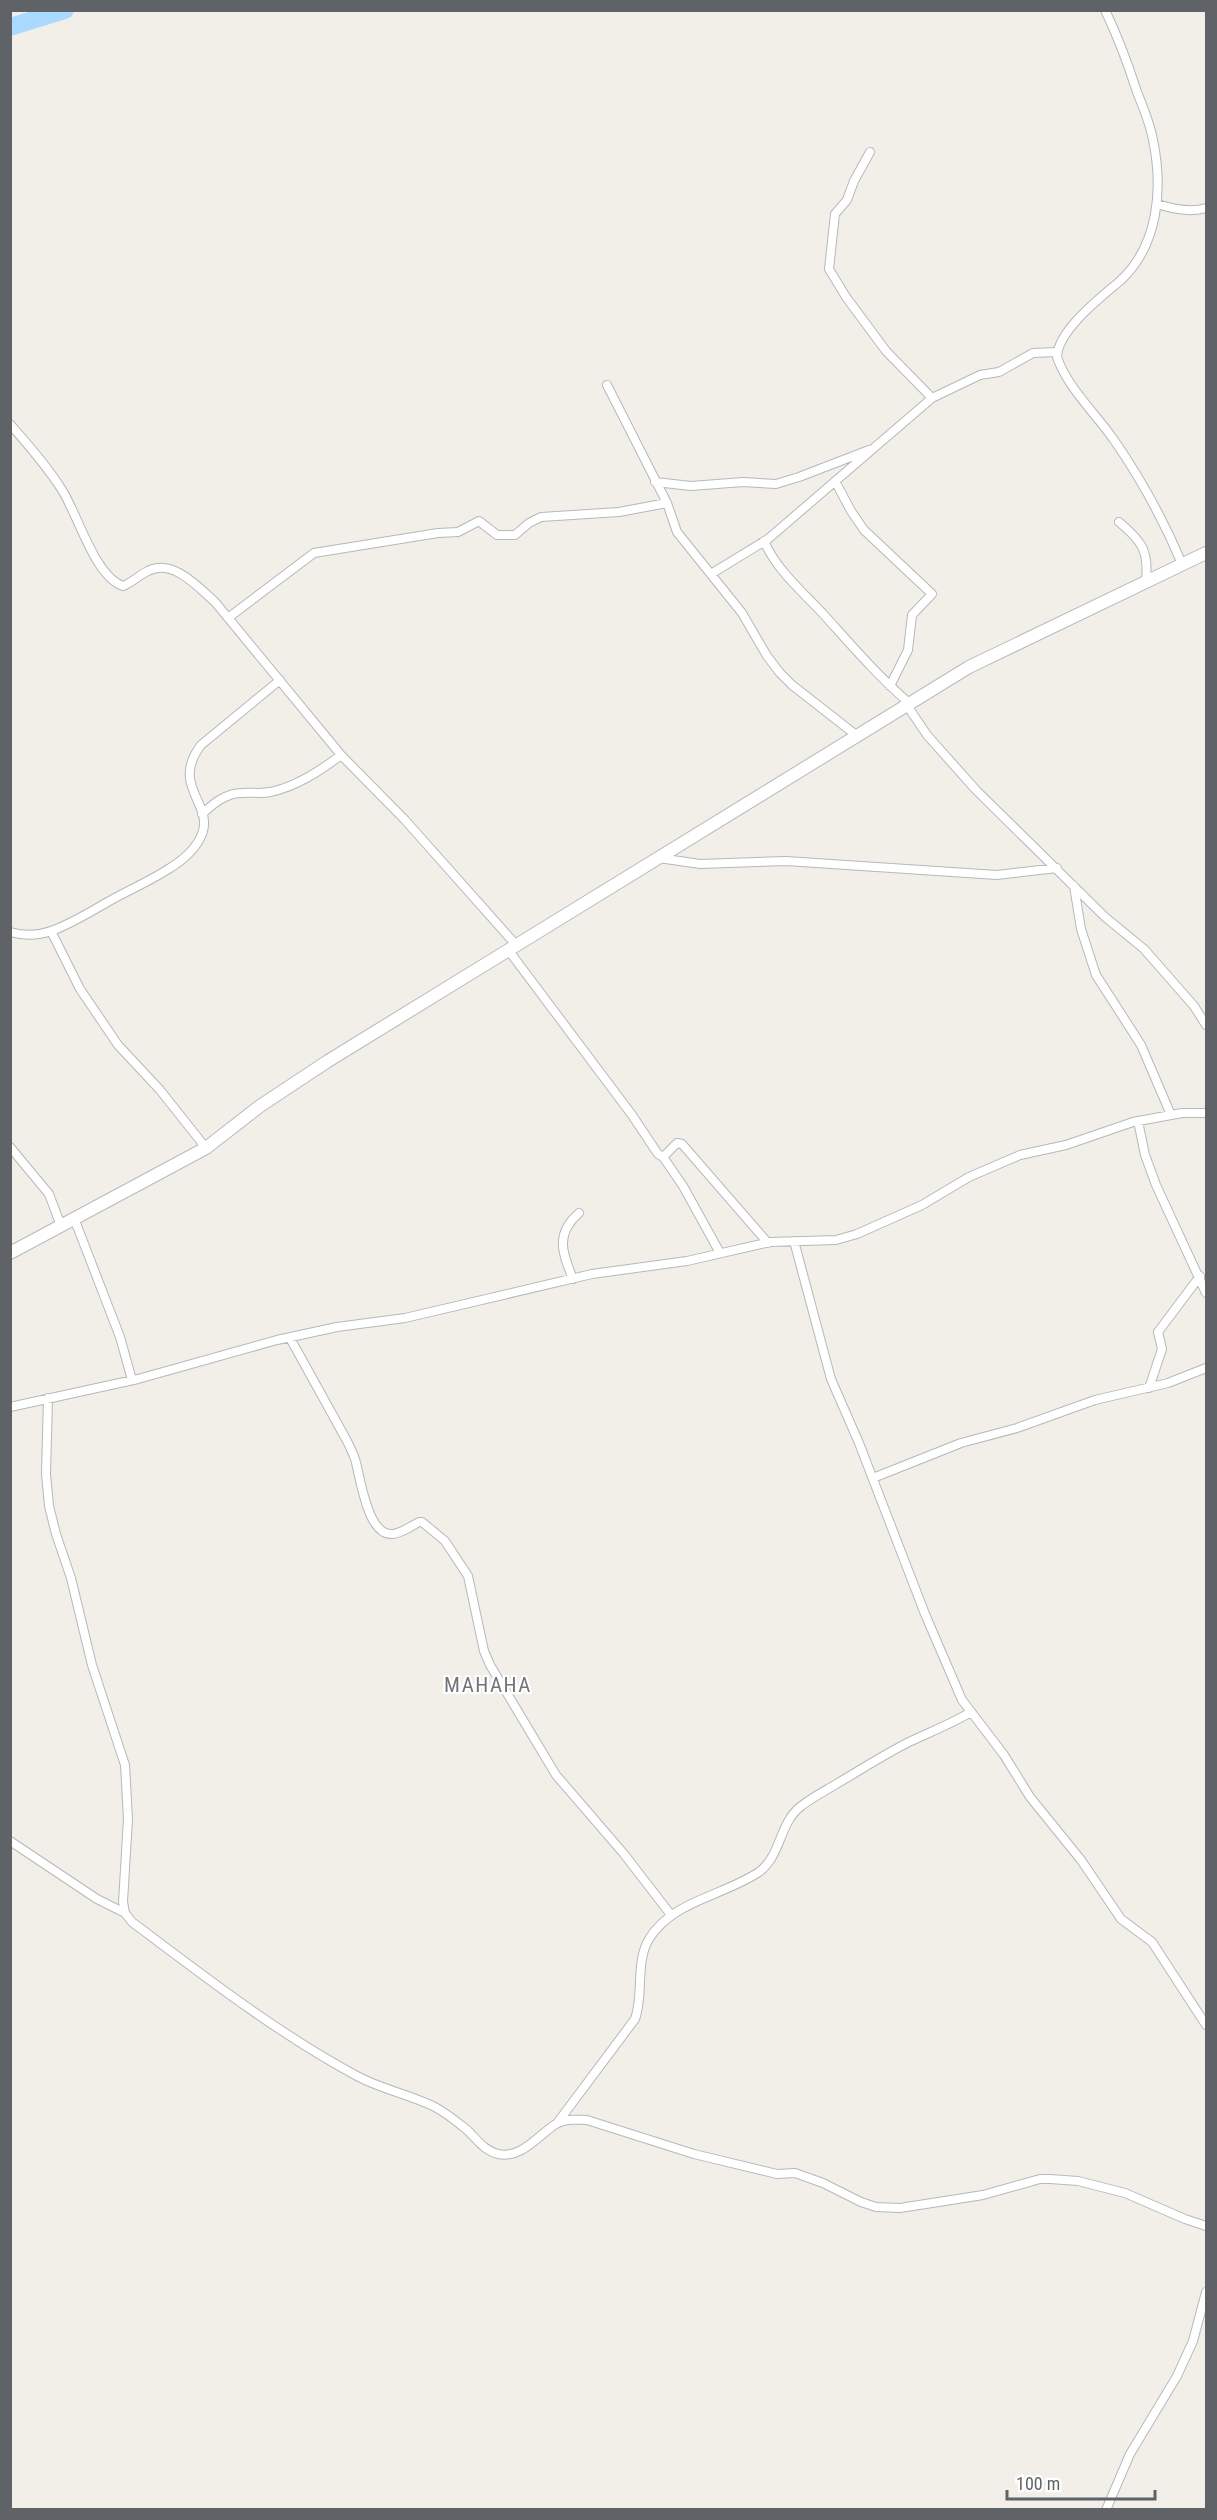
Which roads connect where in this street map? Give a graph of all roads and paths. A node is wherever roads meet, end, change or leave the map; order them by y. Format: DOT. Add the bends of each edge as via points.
graph roads {
  1 [pos="1105,10"];
  2 [pos="870,152"];
  3 [pos="1157,204"];
  4 [pos="1206,208"];
  5 [pos="1057,352"];
  6 [pos="607,385"];
  7 [pos="932,398"];
  8 [pos="10,424"];
  9 [pos="876,448"];
  10 [pos="655,482"];
  11 [pos="835,482"];
  12 [pos="667,503"];
  13 [pos="1119,522"];
  14 [pos="764,541"];
  15 [pos="1206,553"];
  16 [pos="1182,564"];
  17 [pos="711,574"];
  18 [pos="1146,582"];
  19 [pos="228,618"];
  20 [pos="280,680"];
  21 [pos="890,686"];
  22 [pos="907,704"];
  23 [pos="856,735"];
  24 [pos="340,755"];
  25 [pos="202,814"];
  26 [pos="659,858"];
  27 [pos="1057,868"];
  28 [pos="1074,885"];
  29 [pos="51,931"];
  30 [pos="10,932"];
  31 [pos="513,949"];
  32 [pos="1206,1025"];
  33 [pos="1206,1113"];
  34 [pos="1171,1115"];
  35 [pos="1138,1121"];
  36 [pos="10,1147"];
  37 [pos="206,1148"];
  38 [pos="663,1157"];
  39 [pos="579,1213"];
  40 [pos="74,1218"];
  41 [pos="61,1226"];
  42 [pos="794,1241"];
  43 [pos="768,1242"];
  44 [pos="10,1253"];
  45 [pos="720,1253"];
  46 [pos="1200,1276"];
  47 [pos="573,1279"];
  48 [pos="1206,1293"];
  49 [pos="290,1338"];
  50 [pos="1206,1368"];
  51 [pos="132,1380"];
  52 [pos="1149,1388"];
  53 [pos="48,1398"];
  54 [pos="10,1407"];
  55 [pos="873,1478"];
  56 [pos="971,1712"];
  57 [pos="10,1841"];
  58 [pos="125,1913"];
  59 [pos="671,1915"];
  60 [pos="1206,2025"];
  61 [pos="558,2122"];
  62 [pos="1206,2226"];
  63 [pos="1206,2292"];
  64 [pos="1106,2510"];
  1 -- 3 [label="street" via="1153,138"];
  2 -- 7 [label="street" via="847,200 835,214 829,269 886,351"];
  3 -- 4 [label="street" via="1171,209"];
  3 -- 5 [label="street" via="1146,246 1123,278 1068,332"];
  5 -- 7 [label="street" via="1033,353 999,372 980,375"];
  5 -- 16 [label="street" via="1059,363 1135,472"];
  6 -- 10 [label="street"];
  7 -- 9 [label="street"];
  8 -- 19 [label="street" via="41,458 95,556 117,584 123,586 148,571 167,568 192,581"];
  9 -- 10 [label="street" via="776,484 691,486"];
  9 -- 11 [label="street"];
  10 -- 12 [label="street"];
  11 -- 14 [label="street"];
  11 -- 21 [label="street" via="864,530 932,594 912,615 908,650"];
  12 -- 17 [label="street" via="677,532"];
  12 -- 19 [label="street" via="619,512 541,517 515,535 497,535 478,521 458,532 314,553"];
  13 -- 18 [label="street" via="1145,552"];
  14 -- 17 [label="street"];
  14 -- 21 [label="street" via="805,596"];
  15 -- 16 [label="main road"];
  16 -- 18 [label="main road"];
  17 -- 23 [label="street" via="742,613 780,673"];
  18 -- 22 [label="main road" via="969,667"];
  19 -- 20 [label="street"];
  20 -- 24 [label="street"];
  20 -- 25 [label="street" via="201,745 192,757 192,785"];
  21 -- 22 [label="street"];
  22 -- 23 [label="main road"];
  22 -- 27 [label="street" via="927,735 976,790"];
  23 -- 26 [label="main road"];
  24 -- 25 [label="street" via="318,772 285,787 269,793 230,795"];
  24 -- 31 [label="street" via="405,820"];
  25 -- 29 [label="street" via="204,829 196,845 170,868"];
  26 -- 27 [label="street" via="700,864 786,861 997,875"];
  26 -- 31 [label="main road"];
  27 -- 28 [label="street"];
  28 -- 32 [label="street" via="1144,949"];
  28 -- 34 [label="street" via="1081,929 1096,975 1141,1045"];
  29 -- 30 [label="street" via="26,936"];
  29 -- 37 [label="street" via="80,989 118,1045"];
  31 -- 37 [label="main road" via="328,1061"];
  31 -- 38 [label="street"];
  33 -- 34 [label="street"];
  34 -- 35 [label="street"];
  35 -- 42 [label="street" via="991,1166 922,1205 857,1234 836,1240"];
  35 -- 46 [label="street" via="1156,1185"];
  36 -- 41 [label="street" via="49,1194"];
  37 -- 40 [label="main road"];
  38 -- 43 [label="street" via="677,1143 682,1144"];
  38 -- 45 [label="street"];
  39 -- 47 [label="street" via="563,1236"];
  40 -- 41 [label="main road"];
  40 -- 51 [label="street" via="120,1337"];
  41 -- 44 [label="main road"];
  42 -- 43 [label="street"];
  42 -- 55 [label="street" via="831,1379"];
  43 -- 45 [label="street"];
  45 -- 47 [label="street"];
  46 -- 48 [label="street"];
  46 -- 52 [label="street" via="1158,1332 1162,1349"];
  47 -- 49 [label="street" via="405,1318"];
  49 -- 51 [label="street"];
  49 -- 59 [label="street" via="347,1441 362,1496 378,1526 394,1534 422,1522 445,1541 468,1576 484,1651 520,1719 556,1775"];
  50 -- 52 [label="street"];
  51 -- 53 [label="street"];
  52 -- 55 [label="street" via="1095,1400 961,1443"];
  53 -- 54 [label="street"];
  53 -- 58 [label="street" via="49,1506 92,1665 125,1765"];
  55 -- 56 [label="street" via="957,1689"];
  56 -- 59 [label="street" via="808,1801 791,1816 771,1859 762,1869"];
  56 -- 60 [label="street" via="1121,1919 1152,1942"];
  57 -- 58 [label="street"];
  58 -- 61 [label="street" via="208,1980 309,2048 359,2077 433,2106 488,2150 511,2154 522,2150"];
  59 -- 61 [label="street" via="646,1943 635,2019"];
  61 -- 62 [label="street" via="587,2120 694,2154 777,2174 795,2173 876,2207 900,2208 983,2195 1050,2179 1078,2181 1125,2193"];
  63 -- 64 [label="street" via="1193,2341 1177,2376 1126,2463"];
}
